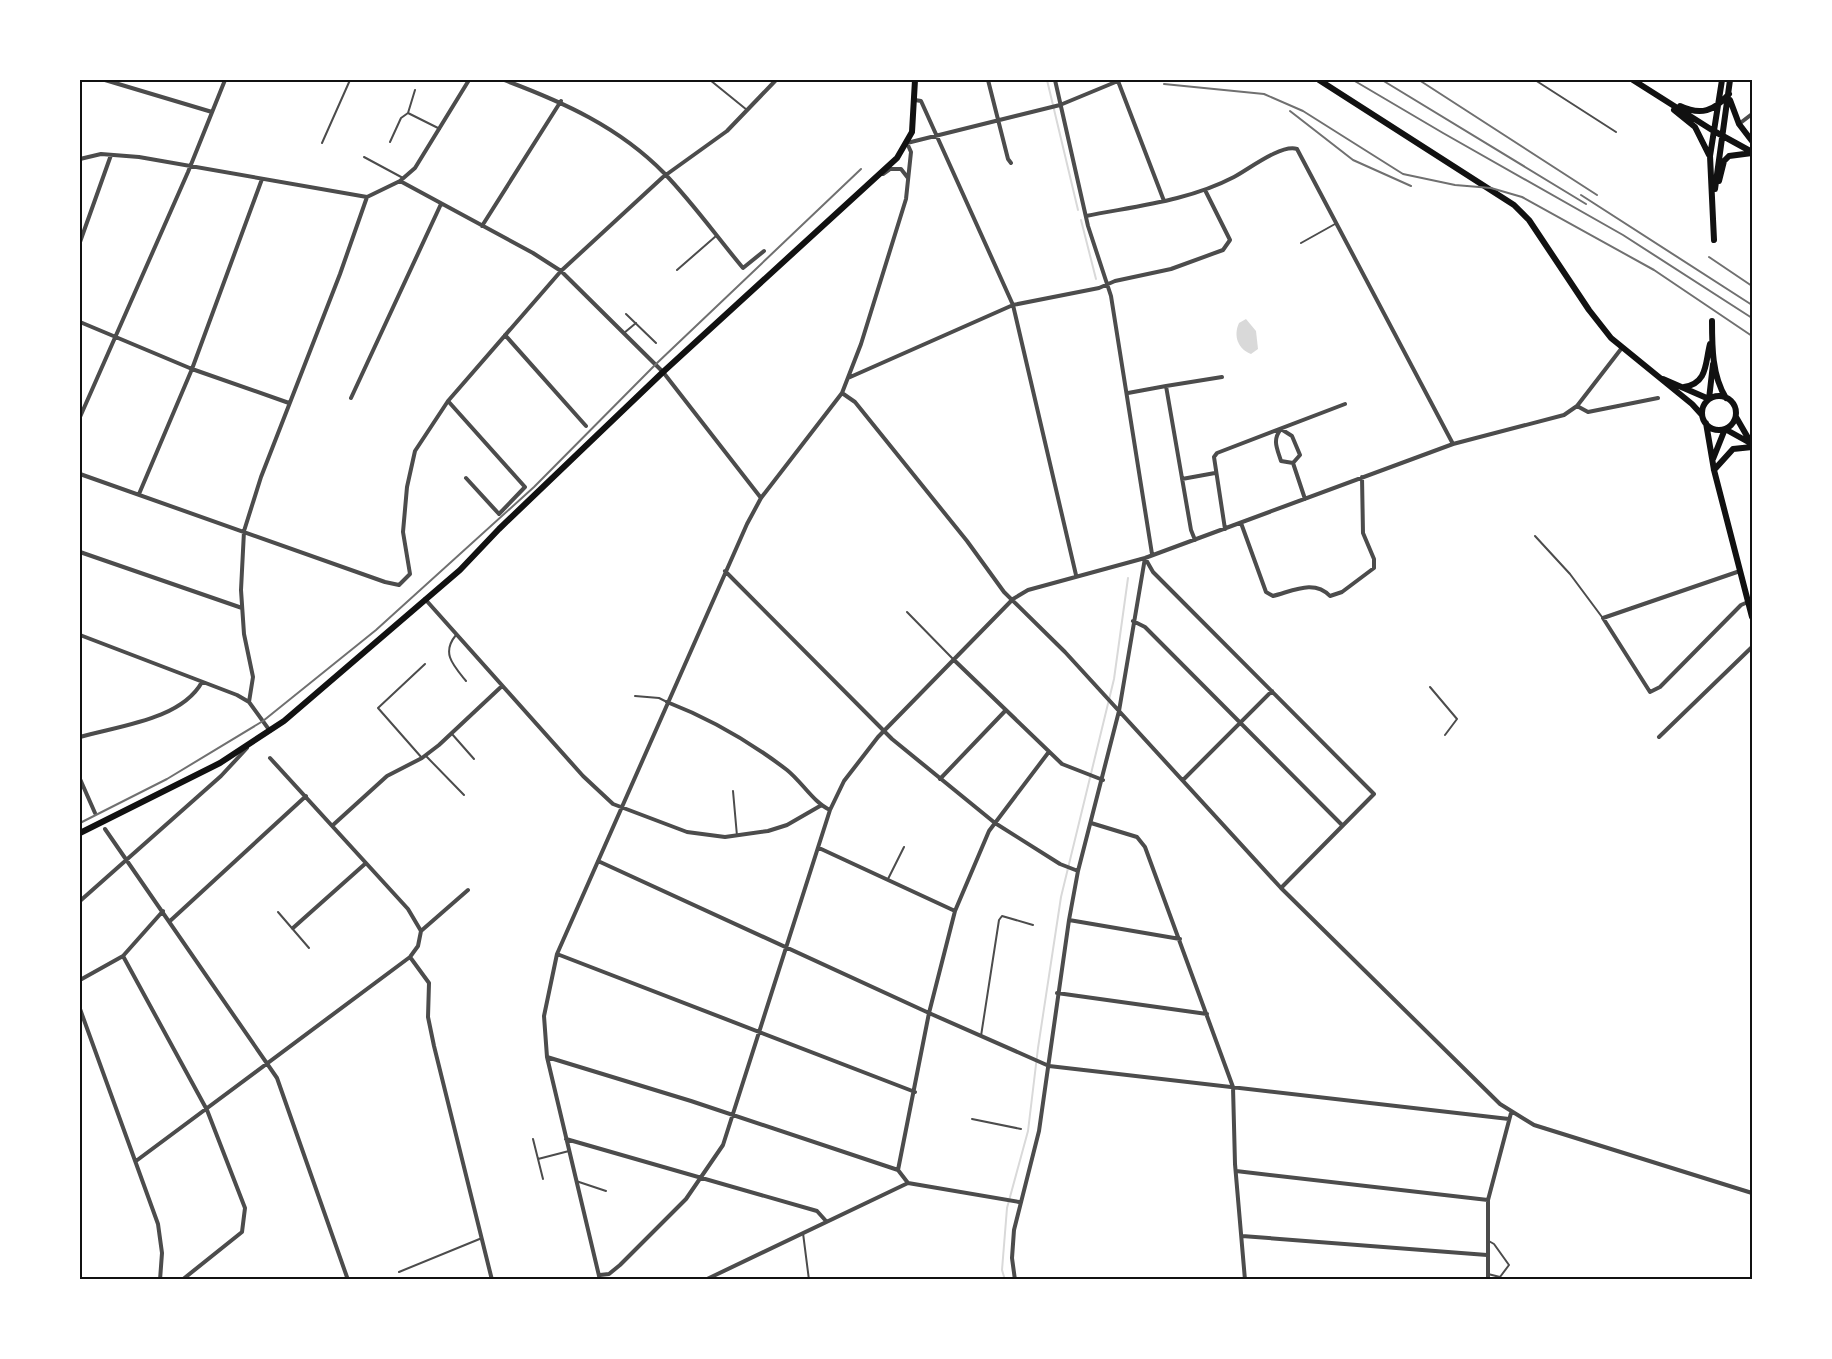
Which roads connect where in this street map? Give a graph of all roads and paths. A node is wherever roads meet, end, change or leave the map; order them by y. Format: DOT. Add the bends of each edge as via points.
graph roads {
  1 [pos="105,80"];
  2 [pos="225,80"];
  3 [pos="350,80"];
  4 [pos="470,80"];
  5 [pos="504,80"];
  6 [pos="710,80"];
  7 [pos="776,80"];
  8 [pos="915,80"];
  9 [pos="988,80"];
  10 [pos="1055,80"];
  11 [pos="1117,80"];
  12 [pos="1319,80"];
  13 [pos="1535,80"];
  14 [pos="1633,80"];
  15 [pos="1722,80"];
  16 [pos="1730,80"];
  17 [pos="415,90"];
  18 [pos="1729,93"];
  19 [pos="1663,99"];
  20 [pos="915,100"];
  21 [pos="561,101"];
  22 [pos="1055,106"];
  23 [pos="1716,106"];
  24 [pos="748,110"];
  25 [pos="212,112"];
  26 [pos="408,112"];
  27 [pos="1752,114"];
  28 [pos="998,122"];
  29 [pos="1739,124"];
  30 [pos="440,129"];
  31 [pos="1712,130"];
  32 [pos="1616,132"];
  33 [pos="1722,135"];
  34 [pos="937,137"];
  35 [pos="1752,141"];
  36 [pos="390,142"];
  37 [pos="322,143"];
  38 [pos="907,143"];
  39 [pos="1752,153"];
  40 [pos="111,155"];
  41 [pos="1710,156"];
  42 [pos="364,157"];
  43 [pos="80,159"];
  44 [pos="1011,163"];
  45 [pos="190,166"];
  46 [pos="666,175"];
  47 [pos="262,178"];
  48 [pos="875,178"];
  49 [pos="909,178"];
  50 [pos="402,180"];
  51 [pos="1715,189"];
  52 [pos="1205,190"];
  53 [pos="367,197"];
  54 [pos="1713,200"];
  55 [pos="1164,201"];
  56 [pos="441,204"];
  57 [pos="1086,216"];
  58 [pos="1337,223"];
  59 [pos="482,226"];
  60 [pos="716,236"];
  61 [pos="1714,240"];
  62 [pos="80,242"];
  63 [pos="1301,243"];
  64 [pos="765,251"];
  65 [pos="677,270"];
  66 [pos="561,271"];
  67 [pos="1108,284"];
  68 [pos="1013,305"];
  69 [pos="626,314"];
  70 [pos="1712,321"];
  71 [pos="80,322"];
  72 [pos="636,323"];
  73 [pos="624,333"];
  74 [pos="505,335"];
  75 [pos="1712,337"];
  76 [pos="114,338"];
  77 [pos="656,343"];
  78 [pos="1621,349"];
  79 [pos="1713,360"];
  80 [pos="192,369"];
  81 [pos="663,372"];
  82 [pos="1222,377"];
  83 [pos="848,378"];
  84 [pos="1661,378"];
  85 [pos="1167,386"];
  86 [pos="1684,387"];
  87 [pos="842,393"];
  88 [pos="1128,393"];
  89 [pos="351,398"];
  90 [pos="1658,398"];
  91 [pos="1726,398"];
  92 [pos="1709,399"];
  93 [pos="448,401"];
  94 [pos="289,403"];
  95 [pos="1345,404"];
  96 [pos="1576,406"];
  97 [pos="1695,406"];
  98 [pos="1702,415"];
  99 [pos="80,417"];
  100 [pos="1736,417"];
  101 [pos="1706,423"];
  102 [pos="586,426"];
  103 [pos="1281,429"];
  104 [pos="1725,429"];
  105 [pos="1708,436"];
  106 [pos="1453,444"];
  107 [pos="1752,445"];
  108 [pos="1713,460"];
  109 [pos="1293,463"];
  110 [pos="1714,470"];
  111 [pos="1215,473"];
  112 [pos="80,474"];
  113 [pos="1362,477"];
  114 [pos="466,478"];
  115 [pos="1182,478"];
  116 [pos="139,494"];
  117 [pos="761,498"];
  118 [pos="1305,498"];
  119 [pos="1241,523"];
  120 [pos="1225,529"];
  121 [pos="244,531"];
  122 [pos="1535,536"];
  123 [pos="1195,540"];
  124 [pos="80,552"];
  125 [pos="1152,554"];
  126 [pos="1145,558"];
  127 [pos="725,571"];
  128 [pos="1740,571"];
  129 [pos="1076,575"];
  130 [pos="424,599"];
  131 [pos="1013,599"];
  132 [pos="1748,602"];
  133 [pos="242,608"];
  134 [pos="907,612"];
  135 [pos="1752,617"];
  136 [pos="1603,618"];
  137 [pos="1133,621"];
  138 [pos="80,635"];
  139 [pos="456,635"];
  140 [pos="1752,647"];
  141 [pos="954,660"];
  142 [pos="425,664"];
  143 [pos="466,681"];
  144 [pos="202,682"];
  145 [pos="502,686"];
  146 [pos="1430,687"];
  147 [pos="1272,691"];
  148 [pos="635,696"];
  149 [pos="249,702"];
  150 [pos="667,702"];
  151 [pos="1006,710"];
  152 [pos="1119,711"];
  153 [pos="1241,722"];
  154 [pos="883,731"];
  155 [pos="270,732"];
  156 [pos="451,733"];
  157 [pos="1445,735"];
  158 [pos="1659,736"];
  159 [pos="80,737"];
  160 [pos="249,746"];
  161 [pos="1048,753"];
  162 [pos="424,757"];
  163 [pos="270,758"];
  164 [pos="474,759"];
  165 [pos="80,779"];
  166 [pos="940,779"];
  167 [pos="1103,780"];
  168 [pos="1183,780"];
  169 [pos="733,791"];
  170 [pos="464,795"];
  171 [pos="306,796"];
  172 [pos="820,806"];
  173 [pos="624,808"];
  174 [pos="830,810"];
  175 [pos="95,813"];
  176 [pos="995,823"];
  177 [pos="1091,823"];
  178 [pos="333,825"];
  179 [pos="1342,825"];
  180 [pos="105,829"];
  181 [pos="80,833"];
  182 [pos="737,836"];
  183 [pos="904,847"];
  184 [pos="819,848"];
  185 [pos="127,860"];
  186 [pos="597,861"];
  187 [pos="366,863"];
  188 [pos="1078,871"];
  189 [pos="888,879"];
  190 [pos="1281,888"];
  191 [pos="468,890"];
  192 [pos="80,901"];
  193 [pos="163,911"];
  194 [pos="955,911"];
  195 [pos="278,912"];
  196 [pos="1069,920"];
  197 [pos="170,921"];
  198 [pos="1034,925"];
  199 [pos="293,928"];
  200 [pos="421,931"];
  201 [pos="1179,939"];
  202 [pos="787,946"];
  203 [pos="309,948"];
  204 [pos="557,954"];
  205 [pos="123,956"];
  206 [pos="410,957"];
  207 [pos="80,980"];
  208 [pos="1057,993"];
  209 [pos="80,1009"];
  210 [pos="929,1013"];
  211 [pos="1207,1014"];
  212 [pos="761,1033"];
  213 [pos="981,1036"];
  214 [pos="547,1057"];
  215 [pos="268,1062"];
  216 [pos="1049,1066"];
  217 [pos="1233,1088"];
  218 [pos="915,1092"];
  219 [pos="207,1110"];
  220 [pos="1511,1113"];
  221 [pos="733,1116"];
  222 [pos="972,1119"];
  223 [pos="1509,1119"];
  224 [pos="1022,1129"];
  225 [pos="533,1139"];
  226 [pos="566,1139"];
  227 [pos="569,1151"];
  228 [pos="538,1159"];
  229 [pos="136,1161"];
  230 [pos="898,1170"];
  231 [pos="1236,1171"];
  232 [pos="703,1178"];
  233 [pos="543,1179"];
  234 [pos="576,1181"];
  235 [pos="908,1183"];
  236 [pos="606,1191"];
  237 [pos="1752,1193"];
  238 [pos="1488,1200"];
  239 [pos="1019,1202"];
  240 [pos="826,1221"];
  241 [pos="803,1233"];
  242 [pos="1242,1236"];
  243 [pos="482,1237"];
  244 [pos="1487,1240"];
  245 [pos="1487,1255"];
  246 [pos="399,1272"];
  247 [pos="1488,1274"];
  248 [pos="600,1277"];
  249 [pos="160,1280"];
  250 [pos="182,1280"];
  251 [pos="348,1280"];
  252 [pos="492,1280"];
  253 [pos="705,1280"];
  254 [pos="809,1280"];
  255 [pos="1015,1280"];
  256 [pos="1245,1280"];
  257 [pos="1488,1280"];
  1 -- 25 [label="street"];
  2 -- 25 [label="street"];
  3 -- 37 [label="lane"];
  4 -- 30 [label="street"];
  5 -- 21 [label="street"];
  6 -- 24 [label="lane"];
  7 -- 24 [label="street"];
  8 -- 20 [label="main road"];
  9 -- 28 [label="street"];
  10 -- 22 [label="street"];
  11 -- 22 [label="street"];
  11 -- 55 [label="street"];
  12 -- 78 [label="main road" via="1521,211 1588,310"];
  13 -- 32 [label="lane"];
  14 -- 19 [label="main road"];
  15 -- 23 [label="main road"];
  16 -- 18 [label="main road"];
  17 -- 26 [label="lane"];
  18 -- 23 [label="main road"];
  18 -- 29 [label="main road"];
  18 -- 33 [label="main road"];
  19 -- 23 [label="main road" via="1698,113"];
  19 -- 31 [label="main road"];
  19 -- 41 [label="main road" via="1695,127"];
  20 -- 34 [label="street" via="921,101"];
  20 -- 38 [label="main road" via="914,123"];
  21 -- 46 [label="street" via="600,122"];
  21 -- 59 [label="street"];
  22 -- 28 [label="street"];
  22 -- 57 [label="street"];
  23 -- 31 [label="main road"];
  24 -- 46 [label="street" via="715,140"];
  25 -- 45 [label="street"];
  26 -- 30 [label="lane"];
  26 -- 36 [label="lane"];
  27 -- 29 [label="street"];
  28 -- 34 [label="street"];
  28 -- 44 [label="street"];
  29 -- 35 [label="main road"];
  30 -- 50 [label="street" via="415,168"];
  31 -- 33 [label="main road"];
  31 -- 41 [label="main road"];
  33 -- 39 [label="main road"];
  33 -- 51 [label="main road"];
  34 -- 38 [label="street"];
  34 -- 68 [label="street"];
  38 -- 48 [label="main road"];
  38 -- 49 [label="street" via="911,152"];
  39 -- 51 [label="main road" via="1727,158"];
  40 -- 43 [label="street"];
  40 -- 45 [label="street"];
  40 -- 62 [label="street"];
  41 -- 54 [label="main road"];
  42 -- 50 [label="lane"];
  45 -- 47 [label="street"];
  45 -- 76 [label="street"];
  46 -- 60 [label="street"];
  46 -- 66 [label="street"];
  47 -- 53 [label="street"];
  47 -- 80 [label="street"];
  48 -- 49 [label="street" via="890,169 901,169"];
  48 -- 81 [label="main road"];
  49 -- 83 [label="street" via="893,246"];
  50 -- 53 [label="street"];
  50 -- 56 [label="street"];
  51 -- 54 [label="main road"];
  52 -- 55 [label="street"];
  52 -- 58 [label="street" via="1287,148 1297,149"];
  52 -- 67 [label="street" via="1230,240 1227,248 1171,269"];
  53 -- 94 [label="street"];
  54 -- 61 [label="main road"];
  55 -- 57 [label="street"];
  56 -- 59 [label="street"];
  56 -- 89 [label="street"];
  57 -- 67 [label="street"];
  58 -- 63 [label="lane"];
  58 -- 106 [label="street"];
  59 -- 66 [label="street"];
  60 -- 64 [label="street" via="743,268"];
  60 -- 65 [label="lane"];
  66 -- 73 [label="street"];
  66 -- 74 [label="street"];
  67 -- 68 [label="street"];
  67 -- 88 [label="street"];
  68 -- 83 [label="street"];
  68 -- 129 [label="street"];
  69 -- 72 [label="lane"];
  70 -- 75 [label="main road"];
  71 -- 76 [label="street"];
  72 -- 73 [label="lane"];
  72 -- 77 [label="lane"];
  73 -- 81 [label="street"];
  74 -- 93 [label="street"];
  74 -- 102 [label="street"];
  75 -- 79 [label="main road"];
  75 -- 86 [label="main road" via="1704,375 1695,384"];
  76 -- 80 [label="street"];
  76 -- 99 [label="street"];
  78 -- 84 [label="main road"];
  78 -- 96 [label="street"];
  79 -- 91 [label="main road"];
  79 -- 92 [label="main road"];
  80 -- 94 [label="street"];
  80 -- 116 [label="street"];
  81 -- 117 [label="street"];
  81 -- 130 [label="main road" via="460,570"];
  82 -- 85 [label="street"];
  83 -- 87 [label="street"];
  84 -- 86 [label="main road"];
  84 -- 97 [label="main road"];
  85 -- 88 [label="street"];
  85 -- 115 [label="street"];
  86 -- 92 [label="main road"];
  87 -- 117 [label="street"];
  87 -- 131 [label="street" via="858,406"];
  88 -- 125 [label="street"];
  90 -- 96 [label="street" via="1588,412"];
  91 -- 92 [label="main road"];
  91 -- 100 [label="main road" via="1736,408"];
  92 -- 98 [label="main road"];
  93 -- 114 [label="street" via="525,487 499,514"];
  93 -- 121 [label="street" via="415,451 403,532 411,567 402,583 393,585"];
  94 -- 121 [label="street"];
  95 -- 103 [label="street"];
  96 -- 106 [label="street" via="1555,419"];
  97 -- 98 [label="main road"];
  97 -- 105 [label="main road"];
  98 -- 101 [label="main road"];
  100 -- 104 [label="main road"];
  100 -- 107 [label="main road"];
  101 -- 104 [label="main road" via="1715,429"];
  101 -- 105 [label="main road"];
  103 -- 109 [label="street" via="1292,436 1300,455"];
  103 -- 109 [label="street" via="1275,443 1281,460"];
  103 -- 111 [label="street" via="1216,453"];
  104 -- 107 [label="main road"];
  104 -- 108 [label="main road"];
  105 -- 108 [label="main road"];
  106 -- 113 [label="street"];
  107 -- 110 [label="main road" via="1733,449"];
  108 -- 110 [label="main road"];
  109 -- 118 [label="street"];
  110 -- 128 [label="main road"];
  111 -- 115 [label="street"];
  111 -- 120 [label="street"];
  112 -- 116 [label="street"];
  113 -- 118 [label="street"];
  113 -- 119 [label="street" via="1362,533 1374,568 1342,592 1330,596 1315,586 1273,596 1266,592"];
  115 -- 123 [label="street"];
  116 -- 121 [label="street"];
  117 -- 127 [label="street"];
  118 -- 119 [label="street"];
  119 -- 120 [label="street"];
  120 -- 123 [label="street"];
  121 -- 133 [label="street"];
  122 -- 136 [label="lane"];
  123 -- 125 [label="street"];
  124 -- 133 [label="street"];
  125 -- 126 [label="street"];
  126 -- 129 [label="street"];
  126 -- 137 [label="street"];
  126 -- 147 [label="street" via="1153,572"];
  127 -- 150 [label="street"];
  127 -- 154 [label="street"];
  128 -- 132 [label="main road"];
  128 -- 136 [label="street"];
  129 -- 131 [label="street" via="1028,590"];
  130 -- 139 [label="street"];
  130 -- 155 [label="main road"];
  131 -- 141 [label="street"];
  131 -- 152 [label="street"];
  132 -- 135 [label="main road"];
  132 -- 136 [label="street" via="1660,687 1650,692"];
  133 -- 149 [label="street" via="253,677"];
  134 -- 141 [label="lane"];
  137 -- 152 [label="street"];
  137 -- 153 [label="street" via="1145,627"];
  138 -- 144 [label="street"];
  139 -- 143 [label="lane" via="448,645 448,653"];
  139 -- 145 [label="street"];
  140 -- 158 [label="street"];
  141 -- 151 [label="street"];
  141 -- 154 [label="street"];
  142 -- 162 [label="lane" via="378,708"];
  144 -- 149 [label="street"];
  144 -- 159 [label="street" via="196,693 163,713"];
  145 -- 156 [label="street"];
  145 -- 173 [label="street" via="596,790"];
  146 -- 157 [label="lane" via="1457,719"];
  147 -- 153 [label="street"];
  147 -- 179 [label="street" via="1374,794"];
  148 -- 150 [label="lane"];
  149 -- 155 [label="street"];
  150 -- 172 [label="street" via="735,734 770,757 806,787"];
  150 -- 173 [label="street"];
  151 -- 161 [label="street"];
  151 -- 166 [label="street"];
  152 -- 167 [label="street"];
  152 -- 168 [label="street"];
  153 -- 168 [label="street"];
  153 -- 179 [label="street"];
  154 -- 166 [label="street"];
  154 -- 174 [label="street" via="844,781"];
  155 -- 160 [label="main road"];
  156 -- 162 [label="street"];
  156 -- 164 [label="lane"];
  160 -- 181 [label="main road"];
  160 -- 185 [label="street"];
  161 -- 167 [label="street" via="1071,770"];
  161 -- 176 [label="street"];
  162 -- 170 [label="lane"];
  162 -- 178 [label="street" via="387,776"];
  163 -- 171 [label="street"];
  165 -- 175 [label="street"];
  166 -- 176 [label="street"];
  167 -- 177 [label="street"];
  168 -- 190 [label="street"];
  169 -- 182 [label="lane"];
  171 -- 178 [label="street"];
  171 -- 197 [label="street"];
  172 -- 174 [label="street"];
  172 -- 182 [label="street" via="787,825"];
  173 -- 182 [label="street" via="687,832"];
  173 -- 186 [label="street"];
  174 -- 184 [label="street"];
  176 -- 188 [label="street"];
  176 -- 194 [label="street"];
  177 -- 188 [label="street"];
  177 -- 201 [label="street" via="1142,842"];
  178 -- 187 [label="street"];
  179 -- 190 [label="street"];
  180 -- 185 [label="street"];
  183 -- 189 [label="lane"];
  184 -- 189 [label="street"];
  184 -- 202 [label="street"];
  185 -- 192 [label="street"];
  185 -- 193 [label="street"];
  186 -- 202 [label="street"];
  186 -- 204 [label="street"];
  187 -- 199 [label="street"];
  187 -- 200 [label="street" via="412,914"];
  188 -- 196 [label="street"];
  189 -- 194 [label="street"];
  190 -- 220 [label="street"];
  191 -- 200 [label="street"];
  193 -- 197 [label="street"];
  193 -- 205 [label="street"];
  194 -- 210 [label="street"];
  195 -- 199 [label="lane"];
  196 -- 201 [label="street"];
  196 -- 208 [label="street"];
  197 -- 215 [label="street"];
  198 -- 213 [label="lane" via="1007,915 999,920"];
  199 -- 203 [label="lane"];
  200 -- 206 [label="street" via="418,946"];
  201 -- 211 [label="street"];
  202 -- 210 [label="street"];
  202 -- 212 [label="street"];
  204 -- 212 [label="street"];
  204 -- 214 [label="street" via="544,1016"];
  205 -- 207 [label="street"];
  205 -- 219 [label="street"];
  206 -- 215 [label="street"];
  206 -- 243 [label="street" via="429,983 428,1017 436,1056"];
  208 -- 211 [label="street"];
  208 -- 216 [label="street"];
  209 -- 229 [label="street"];
  210 -- 213 [label="street"];
  210 -- 218 [label="street"];
  211 -- 217 [label="street"];
  212 -- 218 [label="street"];
  212 -- 221 [label="street"];
  213 -- 216 [label="street"];
  214 -- 221 [label="street"];
  214 -- 226 [label="street"];
  215 -- 219 [label="street"];
  215 -- 251 [label="street" via="291,1110"];
  216 -- 217 [label="street"];
  216 -- 239 [label="street" via="1033,1158"];
  217 -- 223 [label="street"];
  217 -- 231 [label="street"];
  218 -- 230 [label="street"];
  219 -- 229 [label="street"];
  219 -- 250 [label="street" via="245,1208 245,1223 234,1241"];
  220 -- 223 [label="street"];
  220 -- 237 [label="street" via="1545,1129"];
  221 -- 230 [label="street"];
  221 -- 232 [label="street" via="723,1145"];
  222 -- 224 [label="lane"];
  223 -- 238 [label="street"];
  225 -- 228 [label="lane"];
  226 -- 227 [label="street"];
  226 -- 232 [label="street"];
  227 -- 228 [label="lane"];
  227 -- 234 [label="street"];
  228 -- 233 [label="lane"];
  229 -- 249 [label="street" via="161,1233"];
  230 -- 235 [label="street"];
  231 -- 238 [label="street"];
  231 -- 242 [label="street"];
  232 -- 240 [label="street" via="817,1211"];
  232 -- 248 [label="street" via="620,1265"];
  234 -- 236 [label="lane"];
  234 -- 248 [label="street"];
  235 -- 239 [label="street"];
  235 -- 240 [label="street"];
  238 -- 244 [label="street"];
  239 -- 255 [label="street" via="1012,1258"];
  240 -- 241 [label="street"];
  241 -- 253 [label="street"];
  241 -- 254 [label="lane"];
  242 -- 245 [label="street"];
  242 -- 256 [label="street"];
  243 -- 246 [label="lane"];
  243 -- 252 [label="street"];
  244 -- 245 [label="street"];
  244 -- 247 [label="lane" via="1509,1265 1500,1277"];
  245 -- 247 [label="street"];
  247 -- 257 [label="street"];
}
